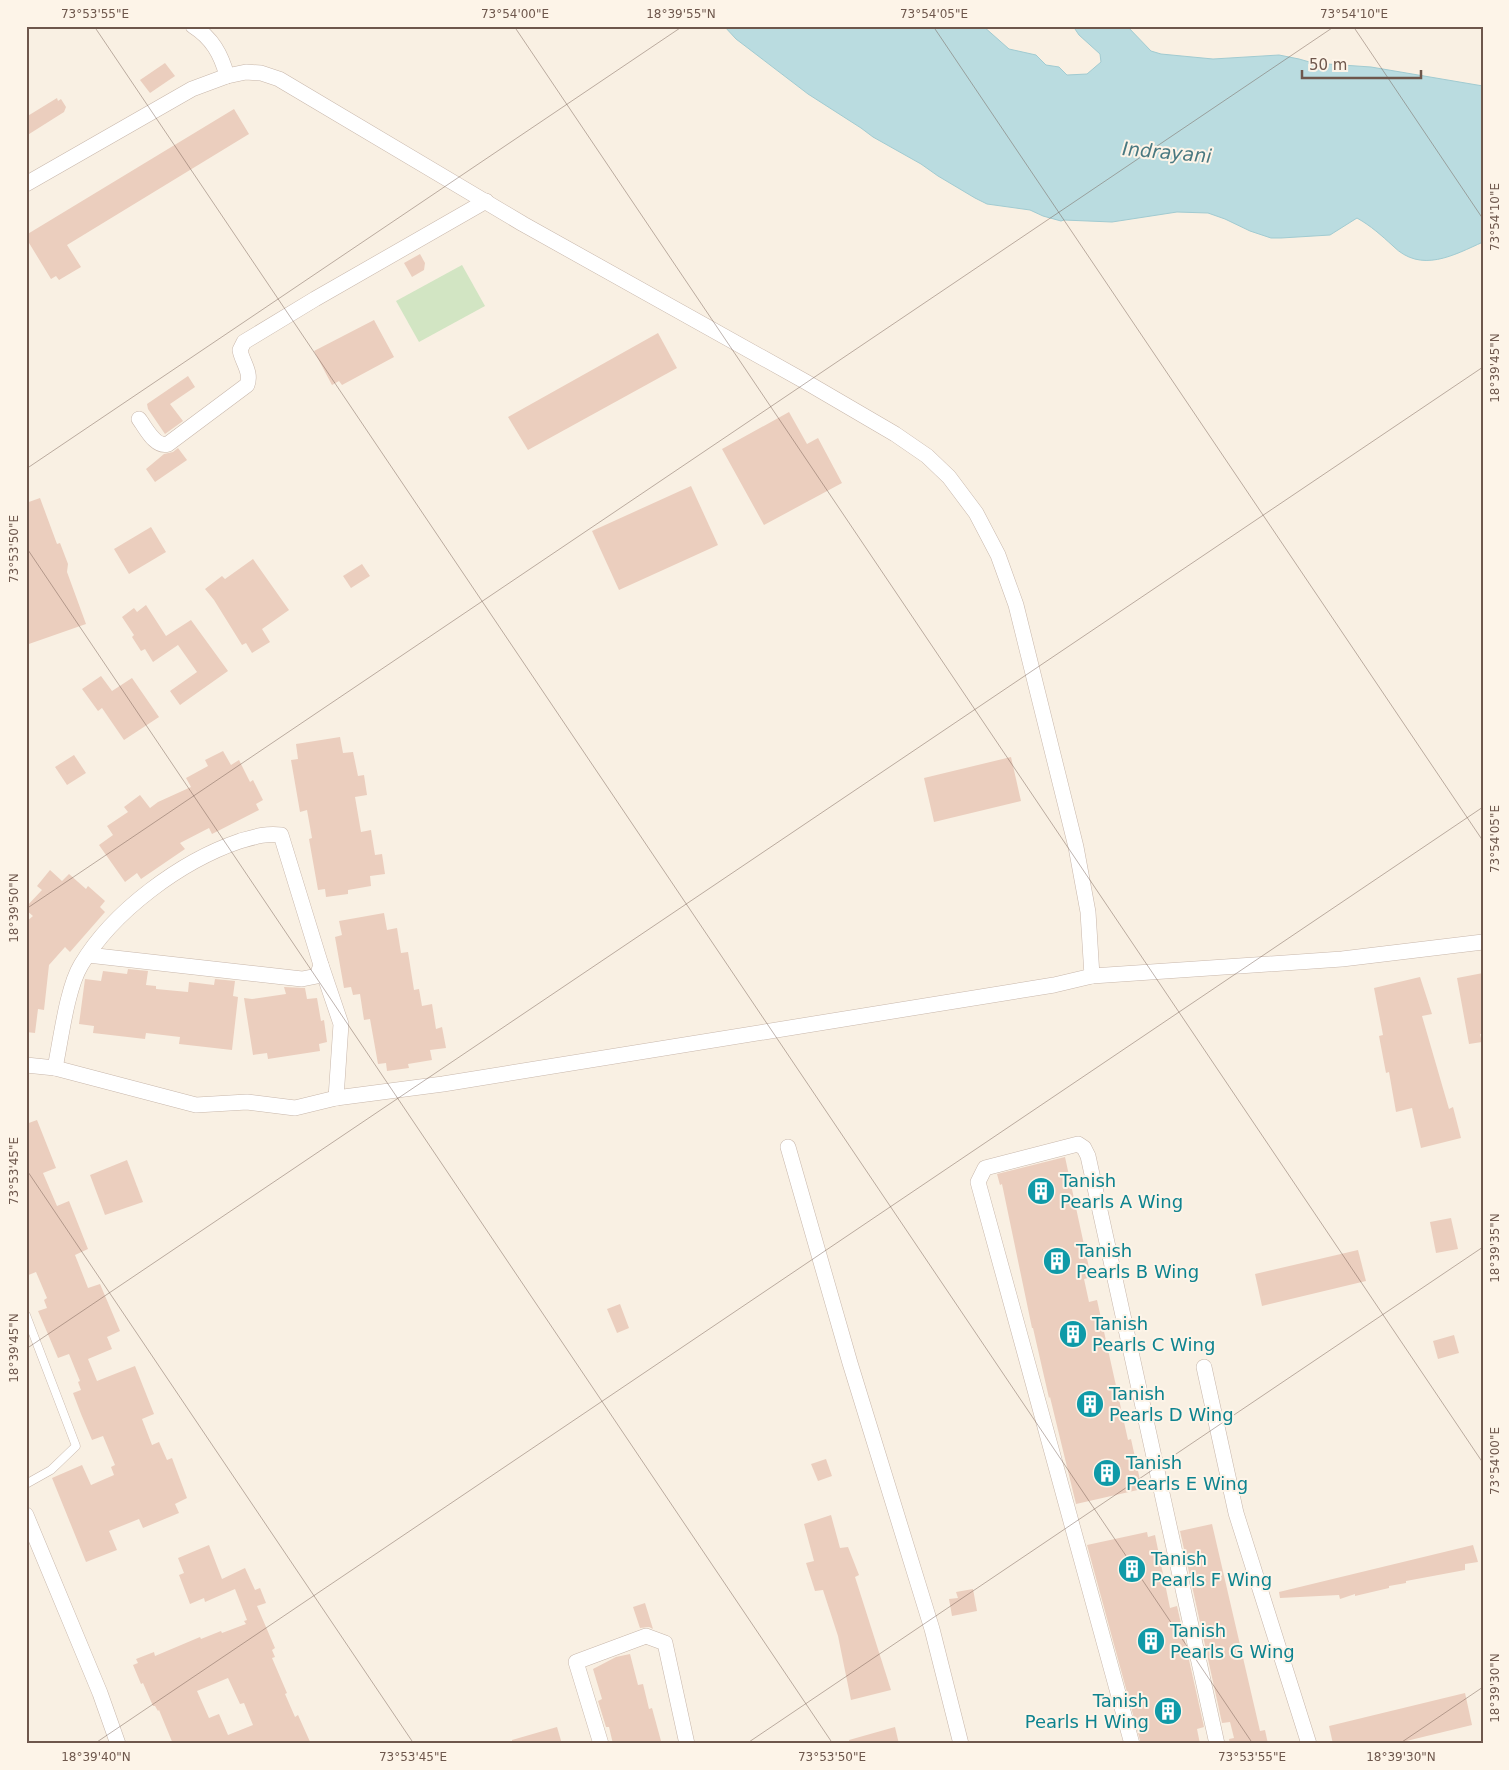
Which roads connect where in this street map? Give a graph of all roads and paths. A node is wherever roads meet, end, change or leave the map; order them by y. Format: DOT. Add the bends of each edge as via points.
graph roads {
  1 [pos="193,26"];
  2 [pos="227,76"];
  3 [pos="26,184"];
  4 [pos="486,201"];
  5 [pos="139,419"];
  6 [pos="1483,942"];
  7 [pos="88,954"];
  8 [pos="320,965"];
  9 [pos="1092,976"];
  10 [pos="26,1065"];
  11 [pos="55,1068"];
  12 [pos="336,1098"];
  13 [pos="788,1147"];
  14 [pos="26,1315"];
  15 [pos="1204,1367"];
  16 [pos="26,1484"];
  17 [pos="26,1515"];
  18 [pos="118,1744"];
  19 [pos="601,1744"];
  20 [pos="687,1744"];
  21 [pos="961,1744"];
  22 [pos="1132,1744"];
  23 [pos="1217,1744"];
  24 [pos="1308,1744"];
  1 -- 2 [label="street" via="214,44 223,58"];
  2 -- 3 [label="street" via="192,89"];
  2 -- 4 [label="street" via="246,72 279,79"];
  4 -- 5 [label="street" via="244,342 240,350 248,372 247,385 168,444 158,444"];
  4 -- 9 [label="street" via="895,434 949,476 976,513 998,554 1016,605 1076,847 1088,912"];
  6 -- 9 [label="street" via="1342,959"];
  7 -- 8 [label="street" via="302,979 316,976"];
  7 -- 8 [label="street" via="139,899 177,871 232,844 271,834 281,835"];
  7 -- 11 [label="street" via="72,984"];
  8 -- 12 [label="street" via="341,1024"];
  9 -- 12 [label="street" via="1054,985 452,1083"];
  10 -- 11 [label="street"];
  11 -- 12 [label="street" via="196,1105 247,1102 295,1108"];
  13 -- 21 [label="street" via="932,1629"];
  14 -- 16 [label="lane" via="76,1446 51,1470"];
  15 -- 24 [label="street" via="1236,1513"];
  17 -- 18 [label="street"];
  19 -- 20 [label="street" via="576,1662 646,1636 666,1643"];
  22 -- 23 [label="street" via="978,1182 986,1168 1078,1144 1088,1156"];
}
